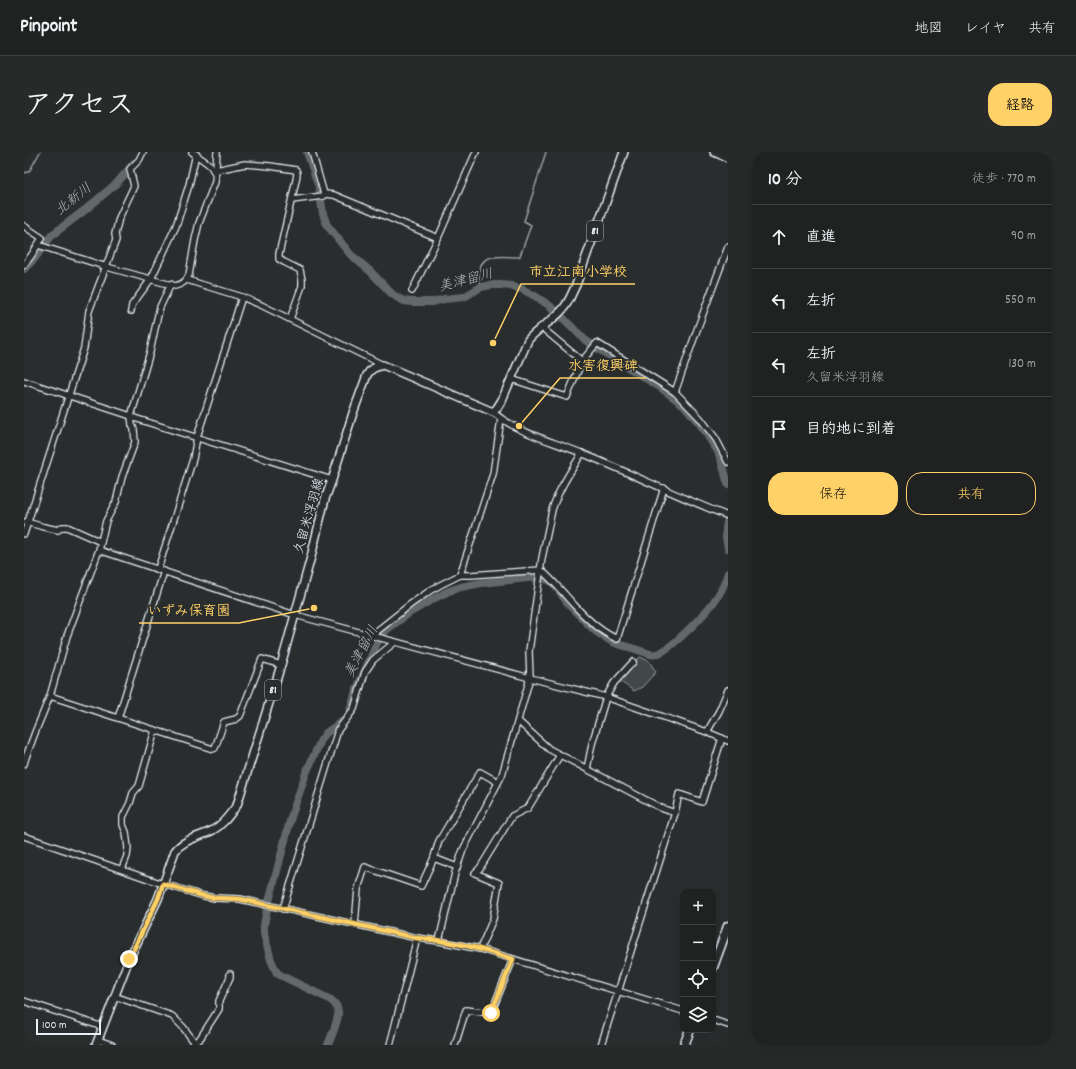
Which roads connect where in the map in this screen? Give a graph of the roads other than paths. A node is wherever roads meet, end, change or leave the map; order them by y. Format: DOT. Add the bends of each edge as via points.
graph roads {
  1 [pos="143,152"];
  2 [pos="217,152"];
  3 [pos="312,152"];
  4 [pos="476,152"];
  5 [pos="624,152"];
  6 [pos="714,152"];
  7 [pos="194,153"];
  8 [pos="728,158"];
  9 [pos="216,172"];
  10 [pos="324,195"];
  11 [pos="292,200"];
  12 [pos="24,226"];
  13 [pos="438,238"];
  14 [pos="39,246"];
  15 [pos="728,247"];
  16 [pos="24,265"];
  17 [pos="107,267"];
  18 [pos="150,279"];
  19 [pos="187,280"];
  20 [pos="171,284"];
  21 [pos="412,291"];
  22 [pos="242,297"];
  23 [pos="131,311"];
  24 [pos="290,319"];
  25 [pos="542,328"];
  26 [pos="582,361"];
  27 [pos="383,365"];
  28 [pos="511,379"];
  29 [pos="24,381"];
  30 [pos="675,392"];
  31 [pos="69,396"];
  32 [pos="493,412"];
  33 [pos="131,417"];
  34 [pos="501,419"];
  35 [pos="197,437"];
  36 [pos="582,453"];
  37 [pos="728,462"];
  38 [pos="332,480"];
  39 [pos="664,488"];
  40 [pos="728,516"];
  41 [pos="26,522"];
  42 [pos="24,534"];
  43 [pos="101,542"];
  44 [pos="99,550"];
  45 [pos="161,570"];
  46 [pos="540,572"];
  47 [pos="460,575"];
  48 [pos="296,615"];
  49 [pos="372,635"];
  50 [pos="392,641"];
  51 [pos="634,662"];
  52 [pos="281,665"];
  53 [pos="530,678"];
  54 [pos="728,690"];
  55 [pos="50,696"];
  56 [pos="606,697"];
  57 [pos="118,718"];
  58 [pos="518,722"];
  59 [pos="156,730"];
  60 [pos="707,732"];
  61 [pos="722,738"];
  62 [pos="728,741"];
  63 [pos="560,755"];
  64 [pos="25,757"];
  65 [pos="24,764"];
  66 [pos="587,769"];
  67 [pos="498,782"];
  68 [pos="674,813"];
  69 [pos="24,836"];
  70 [pos="434,858"];
  71 [pos="457,867"];
  72 [pos="122,869"];
  73 [pos="163,884"];
  74 [pos="284,908"];
  75 [pos="354,924"];
  76 [pos="728,926"];
  77 [pos="417,938"];
  78 [pos="439,941"];
  79 [pos="480,949"];
  80 [pos="513,959"];
  81 [pos="715,961"];
  82 [pos="230,974"];
  83 [pos="618,992"];
  84 [pos="114,996"];
  85 [pos="24,1001"];
  86 [pos="680,1011"];
  87 [pos="716,1021"];
  88 [pos="728,1025"];
  89 [pos="103,1027"];
  90 [pos="689,1033"];
  91 [pos="97,1042"];
  92 [pos="194,1044"];
  93 [pos="112,1045"];
  94 [pos="390,1045"];
  95 [pos="455,1045"];
  96 [pos="601,1045"];
  97 [pos="684,1045"];
  1 -- 17 [label="street" via="130,168 134,186 119,218 116,240"];
  2 -- 9 [label="street"];
  3 -- 10 [label="street"];
  4 -- 13 [label="street"];
  5 -- 25 [label="main road, 81" via="576,284 564,308"];
  6 -- 8 [label="main road"];
  7 -- 9 [label="street"];
  7 -- 18 [label="street" via="189,185 176,226"];
  9 -- 11 [label="street" via="245,164 296,170"];
  9 -- 19 [label="street" via="215,182 199,223"];
  10 -- 11 [label="street"];
  10 -- 13 [label="street" via="334,195"];
  11 -- 24 [label="street" via="279,254 279,259 300,270 302,280"];
  12 -- 14 [label="street" via="42,238"];
  13 -- 21 [label="street"];
  14 -- 16 [label="street"];
  14 -- 17 [label="street"];
  15 -- 30 [label="street"];
  17 -- 18 [label="street"];
  17 -- 31 [label="street" via="89,311 84,348"];
  18 -- 20 [label="street"];
  18 -- 23 [label="street" via="132,305"];
  19 -- 20 [label="street" via="175,286"];
  19 -- 22 [label="street"];
  20 -- 33 [label="street" via="160,307"];
  22 -- 24 [label="street"];
  22 -- 35 [label="street"];
  24 -- 27 [label="street"];
  25 -- 26 [label="street"];
  25 -- 28 [label="main road, 81" via="528,340"];
  26 -- 28 [label="street" via="567,397"];
  26 -- 30 [label="street" via="597,343"];
  27 -- 32 [label="main road"];
  27 -- 38 [label="main road, 久留米浮羽線 / 81" via="374,367 367,374"];
  28 -- 32 [label="main road, 81" via="502,400"];
  29 -- 31 [label="street"];
  30 -- 37 [label="street" via="716,439"];
  31 -- 33 [label="street"];
  31 -- 41 [label="street"];
  32 -- 34 [label="street"];
  33 -- 35 [label="street"];
  33 -- 43 [label="street" via="135,442 116,502 106,521"];
  34 -- 36 [label="street" via="525,432"];
  34 -- 47 [label="street" via="493,474"];
  35 -- 38 [label="street"];
  35 -- 45 [label="street"];
  36 -- 39 [label="street"];
  36 -- 46 [label="street" via="554,503"];
  38 -- 48 [label="main road, 久留米浮羽線 / 81"];
  39 -- 40 [label="street"];
  39 -- 46 [label="street" via="617,639 594,624 576,608 550,577"];
  41 -- 42 [label="street"];
  41 -- 43 [label="street" via="58,530 68,527"];
  43 -- 44 [label="street"];
  44 -- 45 [label="street"];
  44 -- 55 [label="street" via="67,636"];
  45 -- 48 [label="street"];
  45 -- 57 [label="street"];
  46 -- 47 [label="street"];
  46 -- 53 [label="street" via="529,651"];
  47 -- 49 [label="street" via="421,597"];
  48 -- 49 [label="street"];
  48 -- 52 [label="main road, 久留米浮羽線 / 81"];
  49 -- 50 [label="street"];
  50 -- 53 [label="street"];
  50 -- 74 [label="street" via="365,672 354,709 338,730"];
  51 -- 56 [label="street" via="614,683"];
  52 -- 59 [label="street" via="262,659 240,716 224,722 215,748"];
  52 -- 73 [label="main road, 久留米浮羽線 / 81" via="236,805 215,830 184,842 178,847"];
  53 -- 56 [label="street"];
  53 -- 58 [label="street"];
  54 -- 60 [label="street"];
  55 -- 57 [label="street"];
  55 -- 64 [label="street"];
  56 -- 60 [label="street"];
  56 -- 66 [label="street"];
  57 -- 59 [label="street"];
  58 -- 63 [label="street" via="549,749"];
  58 -- 67 [label="street"];
  59 -- 72 [label="street" via="139,786 133,793 123,817 128,848"];
  60 -- 61 [label="street"];
  61 -- 62 [label="street"];
  61 -- 68 [label="street" via="702,802 679,794"];
  63 -- 66 [label="street"];
  63 -- 79 [label="street" via="528,808 512,816 475,872 499,882 493,919"];
  64 -- 65 [label="street"];
  66 -- 68 [label="street"];
  67 -- 70 [label="street" via="480,772 439,841"];
  67 -- 71 [label="street"];
  68 -- 83 [label="street"];
  69 -- 72 [label="street"];
  70 -- 71 [label="street"];
  70 -- 75 [label="street" via="421,886 365,867 358,889"];
  71 -- 78 [label="street"];
  72 -- 73 [label="street"];
  73 -- 74 [label="street" via="204,896 240,899"];
  73 -- 84 [label="main road, 久留米浮羽線 / 81"];
  74 -- 75 [label="street"];
  75 -- 77 [label="street"];
  76 -- 81 [label="highway"];
  77 -- 78 [label="street"];
  77 -- 94 [label="street"];
  78 -- 79 [label="street"];
  79 -- 80 [label="street"];
  80 -- 83 [label="street"];
  80 -- 95 [label="street" via="491,1013 466,1010"];
  82 -- 92 [label="street" via="219,1001 219,1009"];
  83 -- 86 [label="street"];
  83 -- 96 [label="street"];
  84 -- 89 [label="main road, 久留米浮羽線 / 81"];
  84 -- 92 [label="street" via="172,1016"];
  85 -- 89 [label="street"];
  87 -- 88 [label="street"];
  89 -- 91 [label="main road, 久留米浮羽線 / 81"];
  90 -- 97 [label="highway"];
  91 -- 93 [label="street"];
}
